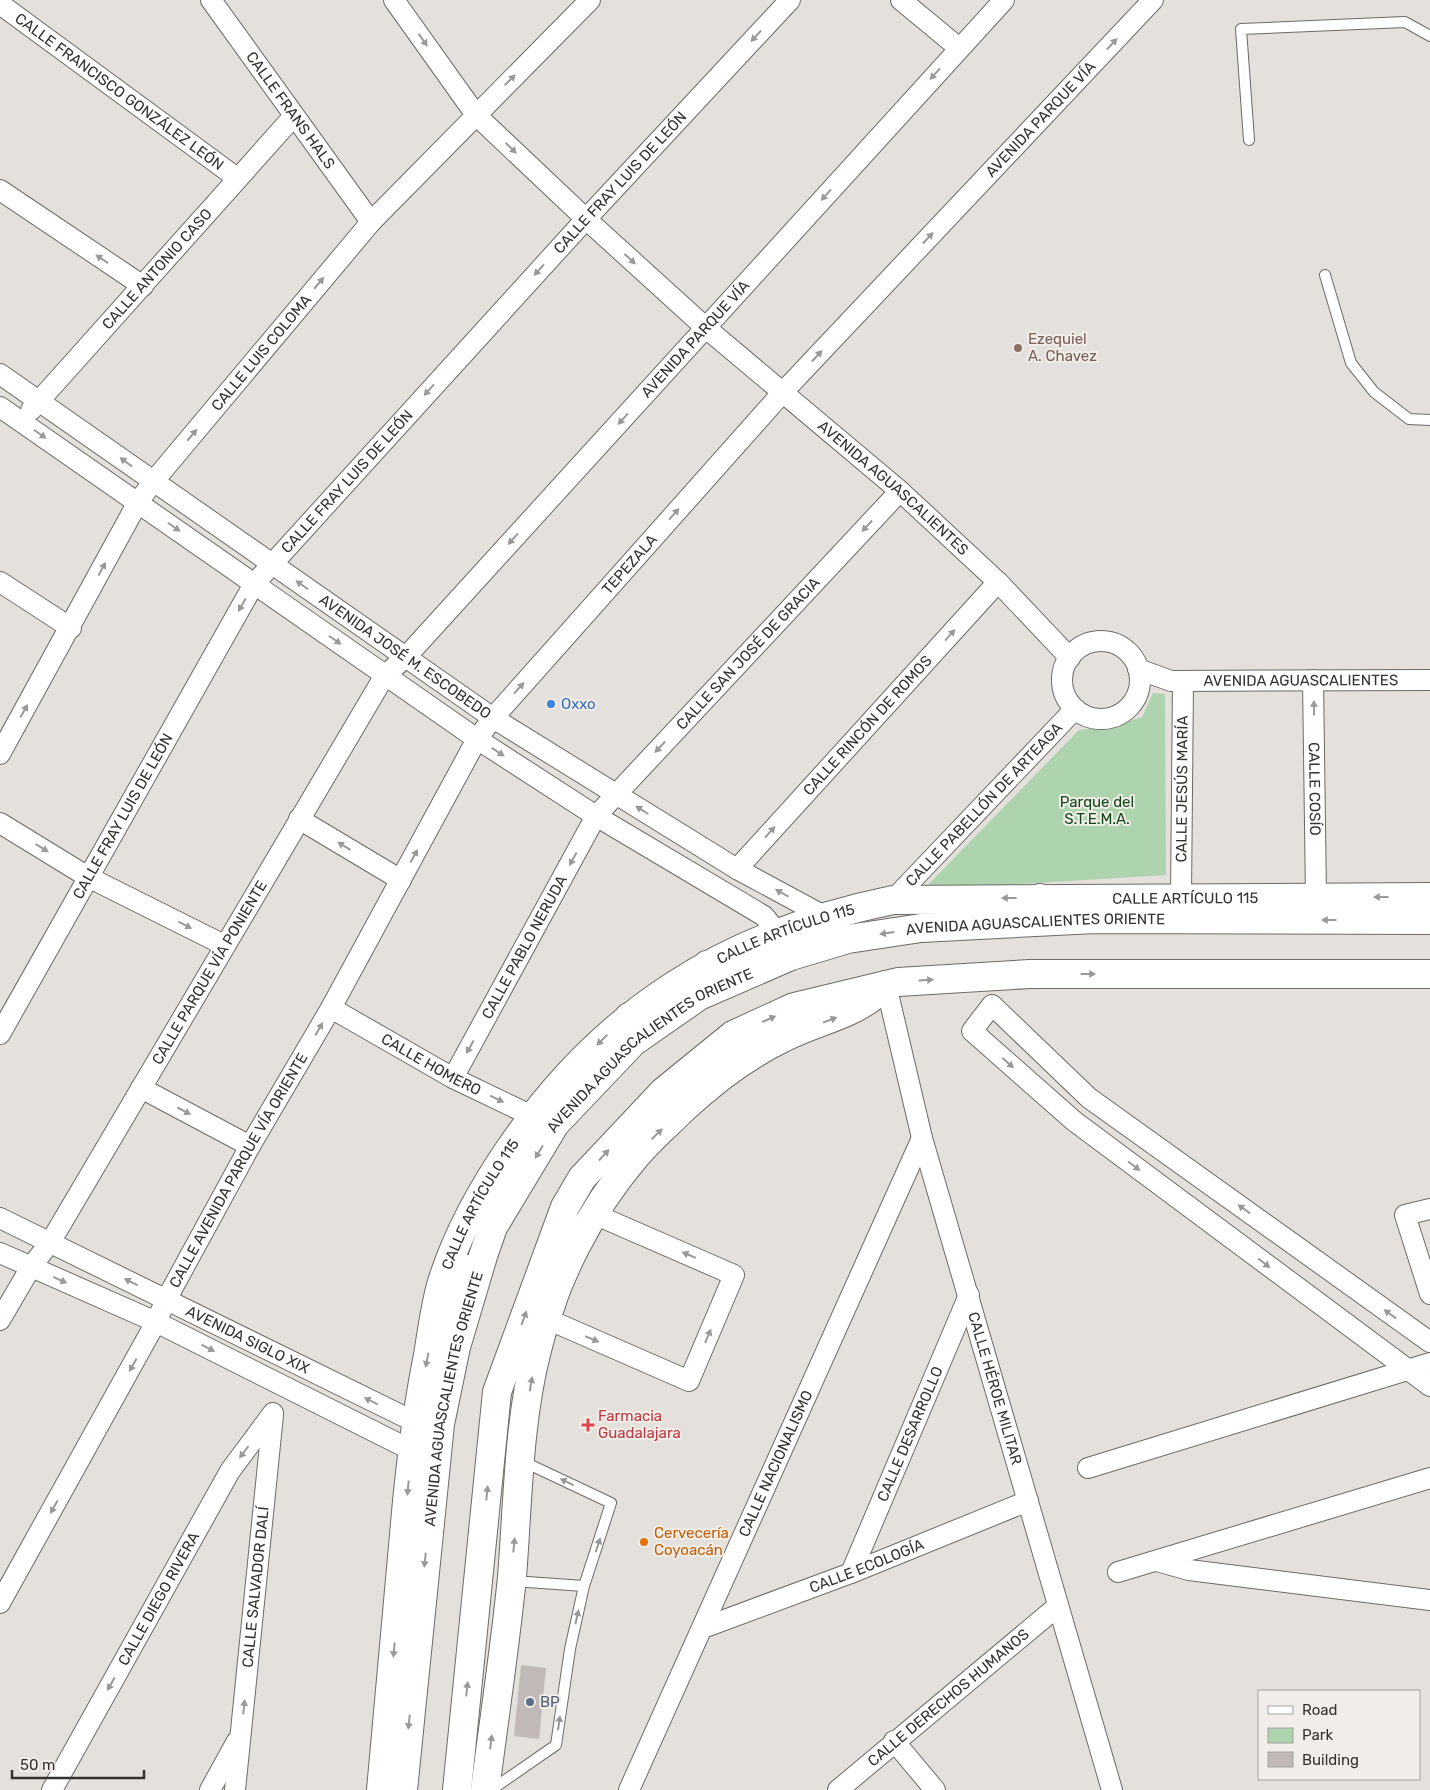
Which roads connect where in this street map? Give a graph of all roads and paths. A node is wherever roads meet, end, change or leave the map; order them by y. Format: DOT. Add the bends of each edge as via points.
graph roads {
  1 [pos="211,0"];
  2 [pos="394,0"];
  3 [pos="590,0"];
  4 [pos="790,0"];
  5 [pos="901,0"];
  6 [pos="1004,0"];
  7 [pos="1153,0"];
  8 [pos="0,4"];
  9 [pos="1430,36"];
  10 [pos="958,48"];
  11 [pos="476,114"];
  12 [pos="293,116"];
  13 [pos="1249,140"];
  14 [pos="237,178"];
  15 [pos="0,190"];
  16 [pos="586,219"];
  17 [pos="371,222"];
  18 [pos="1324,275"];
  19 [pos="143,286"];
  20 [pos="706,328"];
  21 [pos="0,374"];
  22 [pos="783,392"];
  23 [pos="40,401"];
  24 [pos="0,406"];
  25 [pos="1430,420"];
  26 [pos="21,421"];
  27 [pos="153,482"];
  28 [pos="900,491"];
  29 [pos="138,502"];
  30 [pos="272,564"];
  31 [pos="0,582"];
  32 [pos="998,582"];
  33 [pos="254,584"];
  34 [pos="71,628"];
  35 [pos="405,658"];
  36 [pos="1070,658"];
  37 [pos="1138,669"];
  38 [pos="385,675"];
  39 [pos="1313,680"];
  40 [pos="1430,680"];
  41 [pos="1177,681"];
  42 [pos="1136,698"];
  43 [pos="1075,708"];
  44 [pos="493,718"];
  45 [pos="477,739"];
  46 [pos="0,754"];
  47 [pos="616,794"];
  48 [pos="596,816"];
  49 [pos="299,819"];
  50 [pos="0,823"];
  51 [pos="737,868"];
  52 [pos="88,877"];
  53 [pos="401,880"];
  54 [pos="1430,896"];
  55 [pos="1316,897"];
  56 [pos="1040,898"];
  57 [pos="1181,898"];
  58 [pos="893,900"];
  59 [pos="824,916"];
  60 [pos="1095,919"];
  61 [pos="1430,920"];
  62 [pos="778,933"];
  63 [pos="224,945"];
  64 [pos="708,965"];
  65 [pos="1430,974"];
  66 [pos="886,985"];
  67 [pos="331,1008"];
  68 [pos="629,1017"];
  69 [pos="665,1019"];
  70 [pos="0,1034"];
  71 [pos="733,1035"];
  72 [pos="453,1078"];
  73 [pos="141,1088"];
  74 [pos="706,1089"];
  75 [pos="1089,1098"];
  76 [pos="532,1116"];
  77 [pos="1074,1121"];
  78 [pos="922,1138"];
  79 [pos="250,1146"];
  80 [pos="582,1178"];
  81 [pos="1430,1208"];
  82 [pos="594,1214"];
  83 [pos="0,1218"];
  84 [pos="493,1227"];
  85 [pos="51,1241"];
  86 [pos="0,1253"];
  87 [pos="31,1268"];
  88 [pos="1430,1294"];
  89 [pos="969,1295"];
  90 [pos="166,1300"];
  91 [pos="549,1312"];
  92 [pos="0,1320"];
  93 [pos="156,1322"];
  94 [pos="432,1331"];
  95 [pos="1430,1342"];
  96 [pos="1430,1363"];
  97 [pos="1409,1371"];
  98 [pos="1430,1386"];
  99 [pos="282,1387"];
  100 [pos="273,1413"];
  101 [pos="415,1422"];
  102 [pos="411,1450"];
  103 [pos="521,1460"];
  104 [pos="1088,1468"];
  105 [pos="1430,1478"];
  106 [pos="1028,1501"];
  107 [pos="1157,1561"];
  108 [pos="1118,1572"];
  109 [pos="851,1573"];
  110 [pos="511,1581"];
  111 [pos="584,1586"];
  112 [pos="1430,1600"];
  113 [pos="0,1603"];
  114 [pos="1058,1606"];
  115 [pos="703,1628"];
  116 [pos="241,1734"];
  117 [pos="894,1741"];
  118 [pos="634,1787"];
  119 [pos="52,1790"];
  120 [pos="210,1790"];
  121 [pos="235,1790"];
  122 [pos="381,1790"];
  123 [pos="403,1790"];
  124 [pos="457,1790"];
  125 [pos="485,1790"];
  126 [pos="491,1790"];
  127 [pos="838,1790"];
  128 [pos="935,1790"];
  129 [pos="1112,1790"];
  1 -- 12 [label="street, CALLE FRANS HALS"];
  2 -- 11 [label="street, AVENIDA AGUASCALIENTES, one-way"];
  11 -- 3 [label="street, CALLE LUIS COLOMA, one-way"];
  4 -- 16 [label="street, CALLE FRAY LUIS DE LEÓN, one-way"];
  5 -- 10 [label="street"];
  6 -- 10 [label="street, AVENIDA PARQUE VÍA"];
  22 -- 7 [label="street, AVENIDA PARQUE VÍA, one-way"];
  8 -- 14 [label="street, CALLE FRANCISCO GONZÁLEZ LEÓN"];
  9 -- 13 [label="lane" via="1404,22 1241,29"];
  10 -- 20 [label="street, AVENIDA PARQUE VÍA, one-way"];
  11 -- 16 [label="street, AVENIDA AGUASCALIENTES, one-way"];
  11 -- 17 [label="street, CALLE LUIS COLOMA"];
  12 -- 14 [label="street, CALLE ANTONIO CASO"];
  12 -- 17 [label="street, CALLE FRANS HALS"];
  14 -- 19 [label="street, CALLE ANTONIO CASO"];
  19 -- 15 [label="street, one-way"];
  16 -- 20 [label="street, AVENIDA AGUASCALIENTES, one-way"];
  16 -- 30 [label="street, CALLE FRAY LUIS DE LEÓN, one-way"];
  27 -- 17 [label="street, CALLE LUIS COLOMA, one-way"];
  18 -- 25 [label="lane" via="1351,363 1374,392 1402,414 1410,419"];
  19 -- 23 [label="street, CALLE ANTONIO CASO"];
  20 -- 22 [label="street, AVENIDA AGUASCALIENTES"];
  20 -- 35 [label="street, AVENIDA PARQUE VÍA, one-way"];
  21 -- 23 [label="street, AVENIDA JOSÉ M. ESCOBEDO"];
  22 -- 28 [label="street, AVENIDA AGUASCALIENTES"];
  44 -- 22 [label="street, TEPEZALA, one-way"];
  23 -- 26 [label="street, CALLE ANTONIO CASO"];
  27 -- 23 [label="street, AVENIDA JOSÉ M. ESCOBEDO, one-way"];
  24 -- 26 [label="street, AVENIDA JOSÉ M. ESCOBEDO"];
  26 -- 29 [label="street, AVENIDA JOSÉ M. ESCOBEDO, one-way"];
  27 -- 29 [label="street, CALLE LUIS COLOMA"];
  27 -- 30 [label="street, AVENIDA JOSÉ M. ESCOBEDO"];
  28 -- 32 [label="street, AVENIDA AGUASCALIENTES"];
  28 -- 47 [label="street, CALLE SAN JOSÉ DE GRACIA, one-way"];
  29 -- 33 [label="street, AVENIDA JOSÉ M. ESCOBEDO, one-way"];
  34 -- 29 [label="street, CALLE LUIS COLOMA, one-way"];
  30 -- 33 [label="street, CALLE FRAY LUIS DE LEÓN"];
  35 -- 30 [label="street, AVENIDA JOSÉ M. ESCOBEDO, one-way"];
  31 -- 34 [label="street"];
  32 -- 36 [label="street, AVENIDA AGUASCALIENTES"];
  51 -- 32 [label="street, CALLE RINCÓN DE ROMOS, one-way"];
  33 -- 38 [label="street, AVENIDA JOSÉ M. ESCOBEDO, one-way"];
  33 -- 52 [label="street, CALLE FRAY LUIS DE LEÓN, one-way"];
  46 -- 34 [label="street, CALLE LUIS COLOMA, one-way"];
  35 -- 38 [label="street, AVENIDA PARQUE VÍA"];
  35 -- 44 [label="street, AVENIDA JOSÉ M. ESCOBEDO"];
  36 -- 37 [label="street" via="1086,644 1107,642 1127,651"];
  36 -- 43 [label="street" via="1062,678 1068,700"];
  37 -- 41 [label="street, AVENIDA AGUASCALIENTES"];
  37 -- 42 [label="street" via="1140,684"];
  38 -- 45 [label="street, AVENIDA JOSÉ M. ESCOBEDO"];
  38 -- 49 [label="street, CALLE PARQUE VÍA PONIENTE"];
  39 -- 40 [label="street, AVENIDA AGUASCALIENTES"];
  39 -- 41 [label="street, AVENIDA AGUASCALIENTES"];
  55 -- 39 [label="street, CALLE COSÍO, one-way"];
  41 -- 42 [label="street, AVENIDA AGUASCALIENTES"];
  41 -- 57 [label="street, CALLE JESÚS MARÍA"];
  42 -- 43 [label="street" via="1129,708 1108,718 1090,717"];
  43 -- 58 [label="street, CALLE PABELLÓN DE ARTEAGA"];
  44 -- 45 [label="street, TEPEZALA"];
  44 -- 47 [label="street, AVENIDA JOSÉ M. ESCOBEDO"];
  45 -- 48 [label="street, AVENIDA JOSÉ M. ESCOBEDO, one-way"];
  53 -- 45 [label="street, CALLE AVENIDA PARQUE VÍA ORIENTE, one-way"];
  47 -- 48 [label="street, CALLE SAN JOSÉ DE GRACIA"];
  51 -- 47 [label="street, AVENIDA JOSÉ M. ESCOBEDO, one-way"];
  48 -- 62 [label="street, AVENIDA JOSÉ M. ESCOBEDO" via="764,916"];
  48 -- 72 [label="street, CALLE PABLO NERUDA, one-way"];
  53 -- 49 [label="street, one-way"];
  49 -- 63 [label="street, CALLE PARQUE VÍA PONIENTE"];
  50 -- 52 [label="street, one-way"];
  59 -- 51 [label="street, AVENIDA JOSÉ M. ESCOBEDO, one-way"];
  52 -- 63 [label="street, one-way"];
  52 -- 70 [label="street, CALLE FRAY LUIS DE LEÓN"];
  53 -- 67 [label="street, CALLE AVENIDA PARQUE VÍA ORIENTE"];
  54 -- 55 [label="main road, CALLE ARTÍCULO 115, one-way"];
  55 -- 57 [label="main road, CALLE ARTÍCULO 115"];
  56 -- 57 [label="main road, CALLE ARTÍCULO 115"];
  56 -- 58 [label="main road, CALLE ARTÍCULO 115, one-way"];
  56 -- 60 [label="main road"];
  58 -- 59 [label="main road, CALLE ARTÍCULO 115"];
  59 -- 62 [label="main road, CALLE ARTÍCULO 115"];
  61 -- 60 [label="main road, AVENIDA AGUASCALIENTES ORIENTE, one-way"];
  60 -- 69 [label="main road, AVENIDA AGUASCALIENTES ORIENTE, one-way" via="921,928 848,939 792,956 698,996"];
  62 -- 64 [label="main road, CALLE ARTÍCULO 115"];
  63 -- 73 [label="street, CALLE PARQUE VÍA PONIENTE"];
  64 -- 68 [label="main road, CALLE ARTÍCULO 115"];
  64 -- 69 [label="main road"];
  66 -- 65 [label="main road, one-way" via="1030,974"];
  71 -- 66 [label="main road, one-way" via="794,1007"];
  74 -- 66 [label="main road, one-way" via="784,1037 846,1014 873,999"];
  66 -- 78 [label="street, CALLE HÉROE MILITAR"];
  67 -- 72 [label="street, CALLE HOMERO"];
  79 -- 67 [label="street, CALLE AVENIDA PARQUE VÍA ORIENTE, one-way"];
  68 -- 69 [label="main road"];
  68 -- 76 [label="main road, CALLE ARTÍCULO 115, one-way" via="605,1036"];
  69 -- 84 [label="main road, AVENIDA AGUASCALIENTES ORIENTE, one-way" via="632,1042 555,1124"];
  71 -- 74 [label="main road"];
  80 -- 71 [label="main road, one-way" via="663,1092"];
  72 -- 76 [label="street, CALLE HOMERO, one-way"];
  73 -- 79 [label="street, one-way"];
  73 -- 85 [label="street, CALLE PARQUE VÍA PONIENTE"];
  82 -- 74 [label="main road, one-way" via="638,1154"];
  75 -- 77 [label="street"];
  75 -- 77 [label="street, one-way" via="992,1005 972,1031"];
  95 -- 75 [label="street, one-way"];
  76 -- 94 [label="main road, CALLE ARTÍCULO 115" via="486,1183 460,1235 442,1283"];
  77 -- 97 [label="street, one-way"];
  78 -- 89 [label="street, CALLE HÉROE MILITAR"];
  78 -- 115 [label="street, CALLE NACIONALISMO"];
  79 -- 90 [label="street, CALLE AVENIDA PARQUE VÍA ORIENTE"];
  80 -- 91 [label="main road"];
  124 -- 80 [label="main road, one-way" via="497,1392 565,1207"];
  81 -- 88 [label="street" via="1405,1215"];
  82 -- 91 [label="main road" via="570,1259"];
  91 -- 82 [label="street, one-way" via="689,1381 734,1275"];
  83 -- 85 [label="street, AVENIDA SIGLO XIX"];
  84 -- 94 [label="main road"];
  84 -- 123 [label="main road, AVENIDA AGUASCALIENTES ORIENTE, one-way" via="456,1347 440,1424"];
  85 -- 87 [label="street, CALLE PARQUE VÍA PONIENTE"];
  90 -- 85 [label="street, AVENIDA SIGLO XIX, one-way"];
  86 -- 87 [label="street, AVENIDA SIGLO XIX"];
  87 -- 92 [label="street, CALLE PARQUE VÍA PONIENTE"];
  87 -- 93 [label="street, AVENIDA SIGLO XIX, one-way"];
  89 -- 106 [label="street, CALLE HÉROE MILITAR"];
  89 -- 109 [label="street, CALLE DESARROLLO"];
  90 -- 93 [label="street, CALLE AVENIDA PARQUE VÍA ORIENTE"];
  101 -- 90 [label="street, AVENIDA SIGLO XIX, one-way"];
  103 -- 91 [label="main road, one-way" via="537,1350"];
  93 -- 99 [label="street, AVENIDA SIGLO XIX, one-way"];
  93 -- 113 [label="street, CALLE AVENIDA PARQUE VÍA ORIENTE, one-way"];
  94 -- 101 [label="main road, CALLE ARTÍCULO 115, one-way"];
  96 -- 97 [label="street"];
  97 -- 98 [label="street"];
  97 -- 104 [label="street"];
  99 -- 100 [label="street, CALLE SALVADOR DALÍ"];
  99 -- 102 [label="street, AVENIDA SIGLO XIX"];
  116 -- 100 [label="street, CALLE SALVADOR DALÍ, one-way"];
  100 -- 119 [label="street, CALLE DIEGO RIVERA, one-way" via="230,1471"];
  101 -- 102 [label="main road, AVENIDA AGUASCALIENTES ORIENTE"];
  102 -- 122 [label="main road, AVENIDA AGUASCALIENTES ORIENTE, one-way"];
  110 -- 103 [label="main road, one-way"];
  111 -- 103 [label="lane, one-way" via="611,1504"];
  105 -- 107 [label="street"];
  106 -- 109 [label="street, CALLE ECOLOGÍA"];
  106 -- 114 [label="street, CALLE HÉROE MILITAR"];
  107 -- 108 [label="street"];
  107 -- 112 [label="street" via="1189,1570"];
  109 -- 115 [label="street, CALLE ECOLOGÍA"];
  110 -- 111 [label="lane"];
  125 -- 110 [label="main road, one-way"];
  126 -- 111 [label="lane, one-way" via="556,1745 570,1649"];
  114 -- 117 [label="street, CALLE DERECHOS HUMANOS"];
  114 -- 129 [label="street, CALLE HÉROE MILITAR"];
  115 -- 118 [label="street, CALLE NACIONALISMO"];
  116 -- 120 [label="street"];
  116 -- 121 [label="street, CALLE SALVADOR DALÍ"];
  117 -- 127 [label="street, CALLE DERECHOS HUMANOS"];
  117 -- 128 [label="street"];
}
